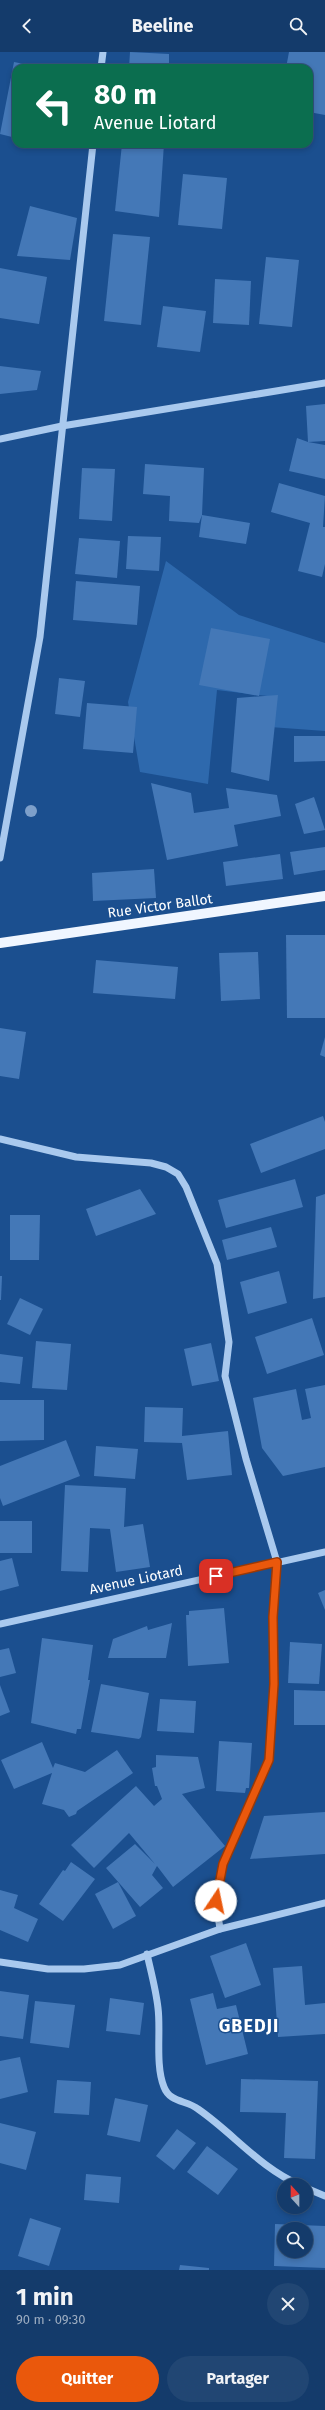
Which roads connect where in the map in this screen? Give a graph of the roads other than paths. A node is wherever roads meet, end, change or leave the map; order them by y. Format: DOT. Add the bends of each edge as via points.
graph roads {
  1 [pos="103,52"];
  2 [pos="102,64"];
  3 [pos="93,148"];
  4 [pos="325,383"];
  5 [pos="62,426"];
  6 [pos="0,439"];
  7 [pos="0,858"];
  8 [pos="325,896"];
  9 [pos="0,943"];
  10 [pos="0,1139"];
  11 [pos="325,1552"];
  12 [pos="277,1562"];
  13 [pos="0,1624"];
  14 [pos="325,1903"];
  15 [pos="220,1929"];
  16 [pos="147,1954"];
  17 [pos="0,1962"];
  18 [pos="284,2178"];
  19 [pos="313,2191"];
  20 [pos="325,2196"];
  1 -- 2 [label="street"];
  3 -- 5 [label="street"];
  4 -- 5 [label="street"];
  5 -- 6 [label="street"];
  5 -- 7 [label="street" via="40,637"];
  8 -- 9 [label="main road, Rue Victor Ballot"];
  10 -- 12 [label="street" via="76,1157 151,1163 178,1174 186,1187 217,1264 229,1342 225,1376 246,1459"];
  11 -- 12 [label="street, Avenue Liotard"];
  12 -- 13 [label="street, Avenue Liotard"];
  12 -- 15 [label="street" via="269,1760 223,1864 216,1901"];
  14 -- 15 [label="street"];
  15 -- 16 [label="street"];
  16 -- 17 [label="street" via="120,1965 84,1969 48,1969"];
  16 -- 18 [label="street" via="158,2008 161,2074 164,2087 169,2095 179,2102 197,2108"];
  19 -- 20 [label="street"];
}
